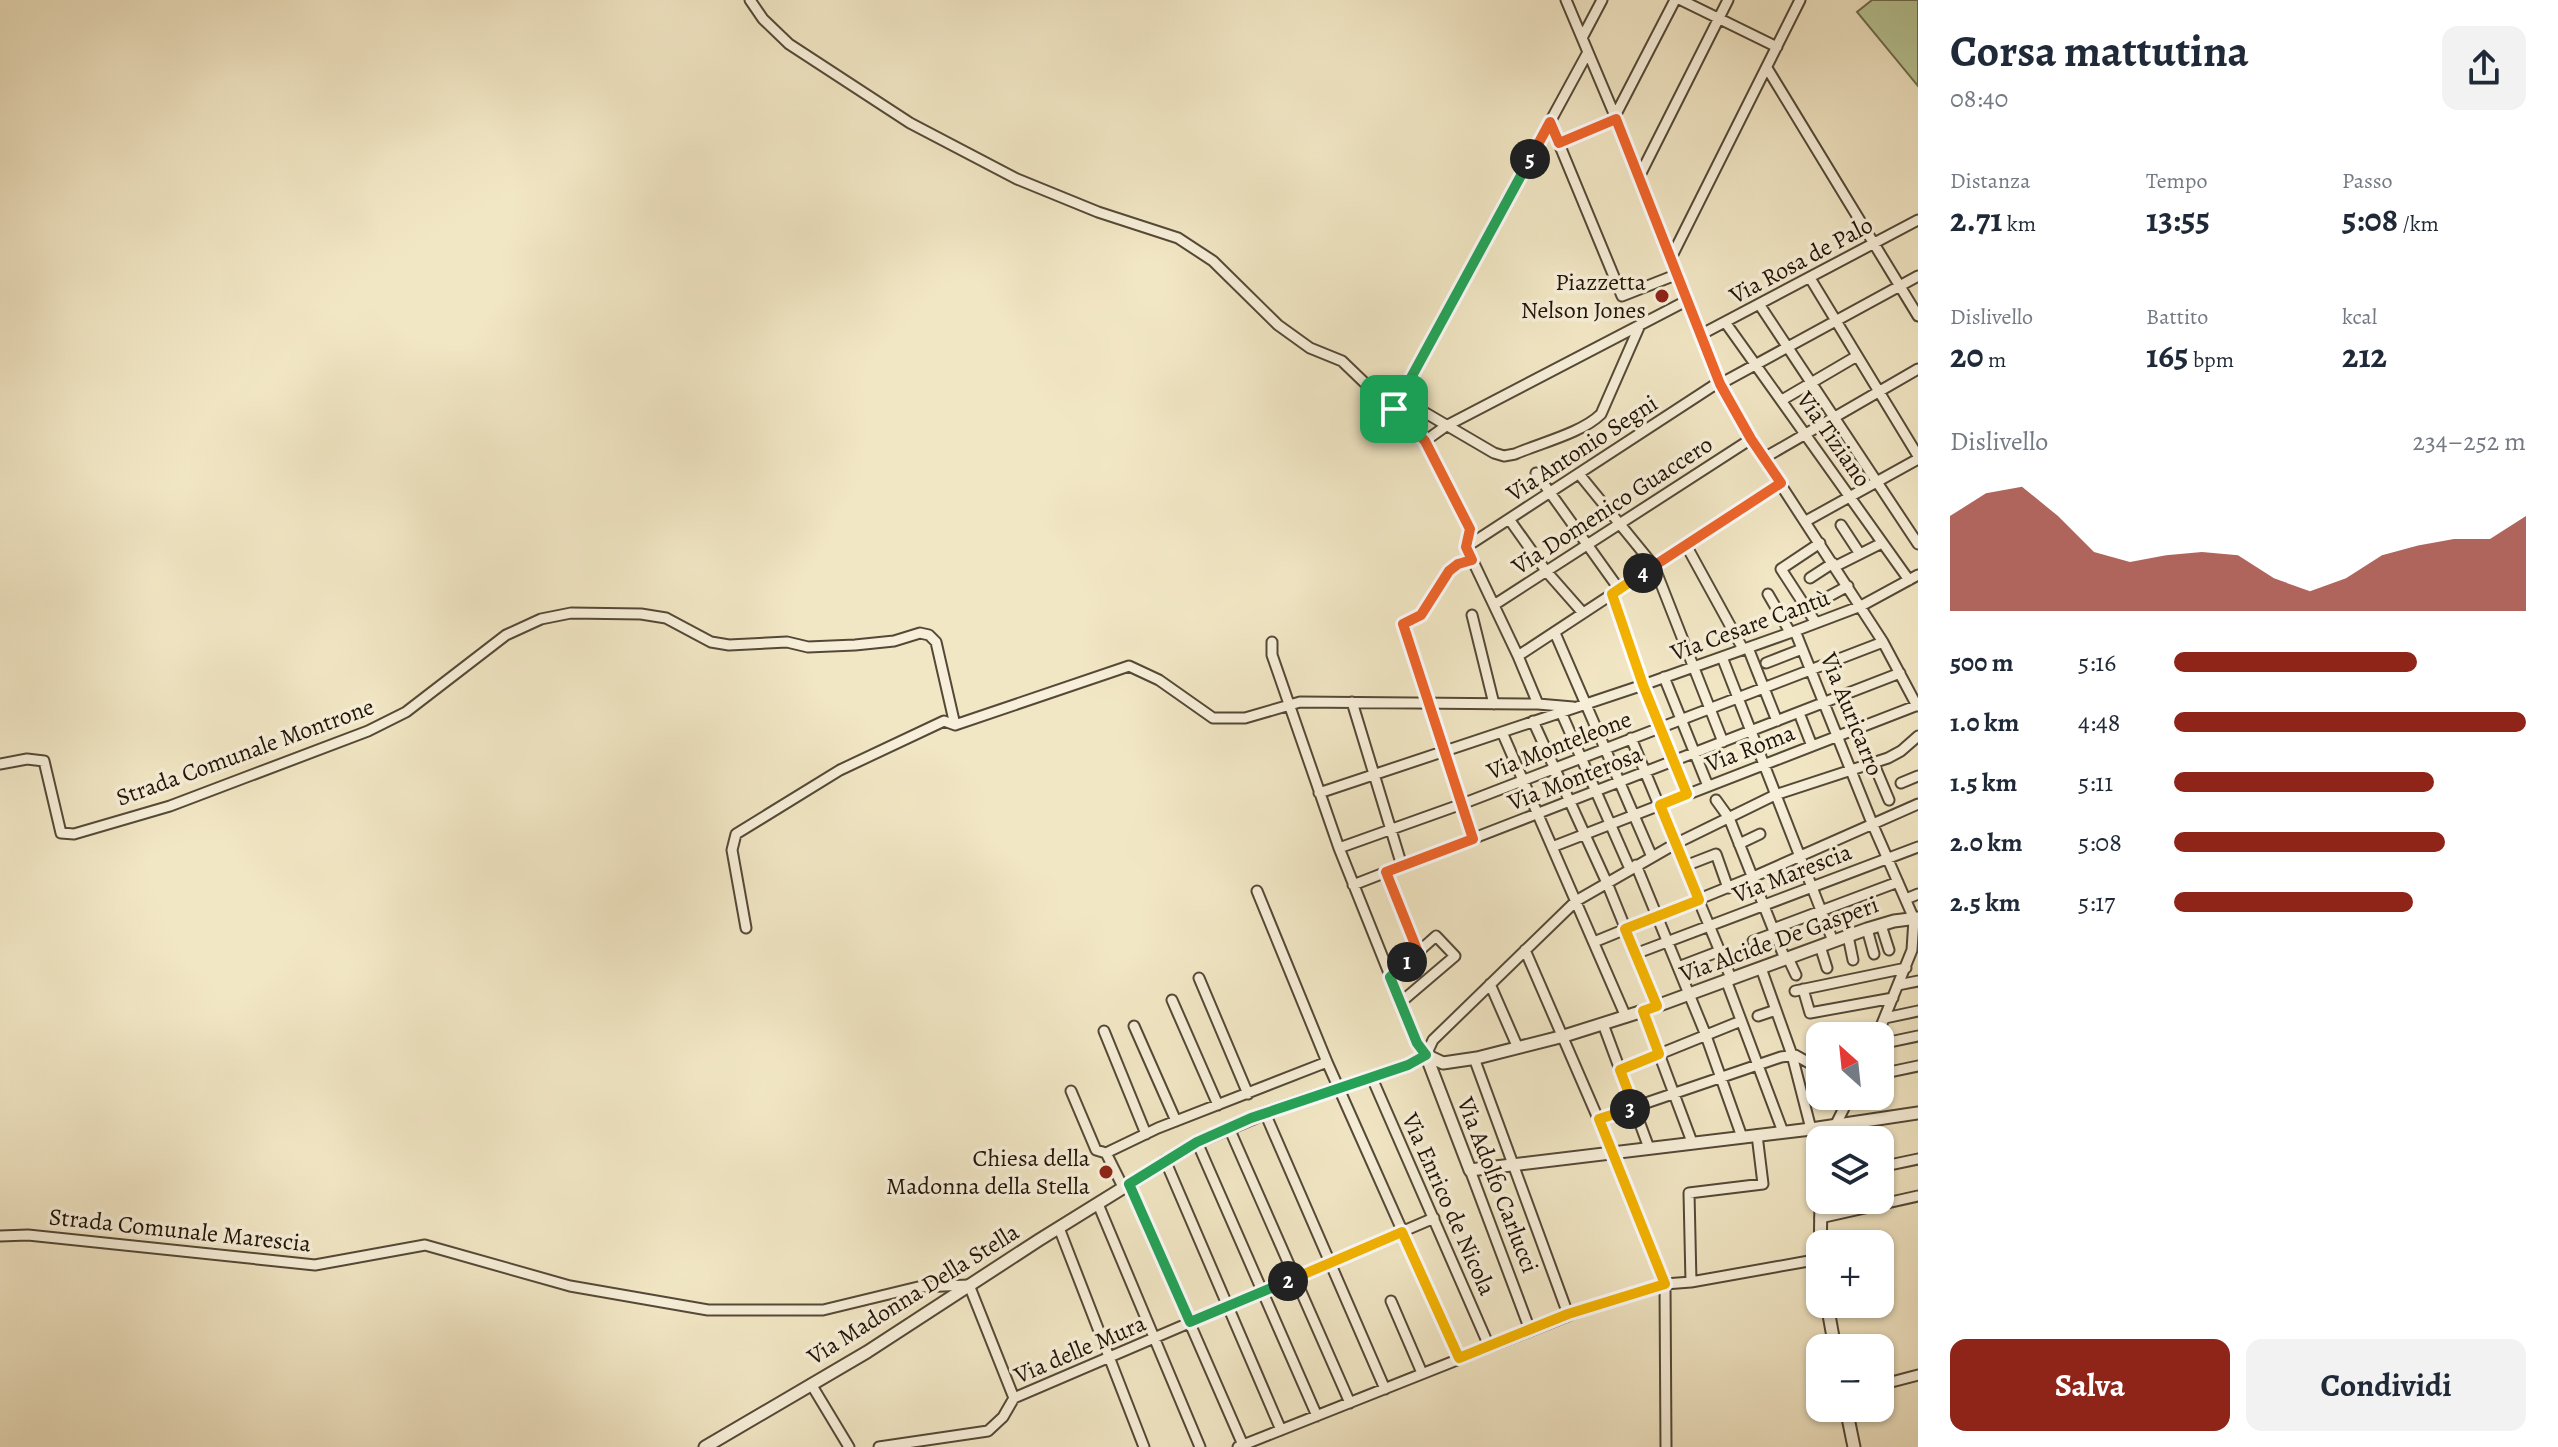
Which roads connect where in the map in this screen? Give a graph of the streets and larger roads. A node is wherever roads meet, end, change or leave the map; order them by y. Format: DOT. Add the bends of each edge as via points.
graph roads {
  1 [pos="750,0"];
  2 [pos="1566,0"];
  3 [pos="1602,0"];
  4 [pos="1678,0"];
  5 [pos="1728,0"];
  6 [pos="1800,0"];
  7 [pos="1719,19"];
  8 [pos="1582,38"];
  9 [pos="1777,47"];
  10 [pos="1588,52"];
  11 [pos="1767,68"];
  12 [pos="1615,117"];
  13 [pos="1550,122"];
  14 [pos="1559,143"];
  15 [pos="1639,177"];
  16 [pos="1918,220"];
  17 [pos="1874,244"];
  18 [pos="1671,258"];
  19 [pos="1678,274"];
  20 [pos="1918,276"];
  21 [pos="1810,278"];
  22 [pos="1899,286"];
  23 [pos="1688,300"];
  24 [pos="1759,304"];
  25 [pos="1918,316"];
  26 [pos="1837,321"];
  27 [pos="1725,322"];
  28 [pos="1640,325"];
  29 [pos="1702,334"];
  30 [pos="1787,348"];
  31 [pos="1857,356"];
  32 [pos="1757,365"];
  33 [pos="1918,369"];
  34 [pos="1720,383"];
  35 [pos="1810,384"];
  36 [pos="1878,392"];
  37 [pos="1400,398"];
  38 [pos="1782,400"];
  39 [pos="1394,409"];
  40 [pos="1833,418"];
  41 [pos="1446,426"];
  42 [pos="1805,434"];
  43 [pos="1751,439"];
  44 [pos="1425,441"];
  45 [pos="1764,458"];
  46 [pos="1918,458"];
  47 [pos="1536,473"];
  48 [pos="1579,474"];
  49 [pos="1876,482"];
  50 [pos="1781,483"];
  51 [pos="1550,493"];
  52 [pos="1849,497"];
  53 [pos="1509,519"];
  54 [pos="1806,521"];
  55 [pos="1619,524"];
  56 [pos="1841,525"];
  57 [pos="1820,543"];
  58 [pos="1882,543"];
  59 [pos="1918,544"];
  60 [pos="1587,545"];
  61 [pos="1686,545"];
  62 [pos="1466,547"];
  63 [pos="1860,554"];
  64 [pos="1472,560"];
  65 [pos="1834,565"];
  66 [pos="1654,566"];
  67 [pos="1546,571"];
  68 [pos="1810,578"];
  69 [pos="1913,578"];
  70 [pos="1848,586"];
  71 [pos="1616,592"];
  72 [pos="1768,594"];
  73 [pos="1824,599"];
  74 [pos="1494,605"];
  75 [pos="1861,606"];
  76 [pos="1583,613"];
  77 [pos="1472,615"];
  78 [pos="1816,623"];
  79 [pos="1792,632"];
  80 [pos="1555,633"];
  81 [pos="1272,642"];
  82 [pos="1883,642"];
  83 [pos="1745,648"];
  84 [pos="1802,649"];
  85 [pos="1518,656"];
  86 [pos="1722,657"];
  87 [pos="1766,663"];
  88 [pos="1694,667"];
  89 [pos="1811,670"];
  90 [pos="1900,673"];
  91 [pos="1664,677"];
  92 [pos="1643,685"];
  93 [pos="1764,688"];
  94 [pos="1738,698"];
  95 [pos="1352,702"];
  96 [pos="1587,702"];
  97 [pos="1824,702"];
  98 [pos="1428,703"];
  99 [pos="1289,704"];
  100 [pos="1494,704"];
  101 [pos="1538,704"];
  102 [pos="1918,705"];
  103 [pos="1573,707"];
  104 [pos="1710,708"];
  105 [pos="1561,712"];
  106 [pos="1801,718"];
  107 [pos="1681,719"];
  108 [pos="1533,721"];
  109 [pos="1777,721"];
  110 [pos="955,725"];
  111 [pos="1660,727"];
  112 [pos="1751,731"];
  113 [pos="1502,732"];
  114 [pos="1838,735"];
  115 [pos="1918,736"];
  116 [pos="1631,738"];
  117 [pos="1723,742"];
  118 [pos="1812,746"];
  119 [pos="1606,748"];
  120 [pos="1444,752"];
  121 [pos="1695,753"];
  122 [pos="1581,758"];
  123 [pos="1674,761"];
  124 [pos="1873,762"];
  125 [pos="0,764"];
  126 [pos="1764,765"];
  127 [pos="1554,768"];
  128 [pos="1850,769"];
  129 [pos="1645,772"];
  130 [pos="1374,775"];
  131 [pos="1918,776"];
  132 [pos="1523,780"];
  133 [pos="1621,782"];
  134 [pos="1901,783"];
  135 [pos="1708,786"];
  136 [pos="1596,792"];
  137 [pos="1319,793"];
  138 [pos="1687,794"];
  139 [pos="1775,795"];
  140 [pos="1716,800"];
  141 [pos="1889,800"];
  142 [pos="1570,802"];
  143 [pos="1462,804"];
  144 [pos="1660,805"];
  145 [pos="1917,808"];
  146 [pos="1538,814"];
  147 [pos="1635,814"];
  148 [pos="1729,818"];
  149 [pos="1872,823"];
  150 [pos="1610,824"];
  151 [pos="1391,829"];
  152 [pos="1584,834"];
  153 [pos="1760,834"];
  154 [pos="1473,839"];
  155 [pos="1675,844"];
  156 [pos="1739,844"];
  157 [pos="1552,847"];
  158 [pos="1918,847"];
  159 [pos="1339,848"];
  160 [pos="1799,856"];
  161 [pos="1652,857"];
  162 [pos="1887,858"];
  163 [pos="1402,866"];
  164 [pos="1685,866"];
  165 [pos="1633,867"];
  166 [pos="1386,872"];
  167 [pos="1753,877"];
  168 [pos="1898,882"];
  169 [pos="1607,883"];
  170 [pos="1353,885"];
  171 [pos="1812,887"];
  172 [pos="1728,888"];
  173 [pos="1257,891"];
  174 [pos="1918,894"];
  175 [pos="1906,899"];
  176 [pos="1699,900"];
  177 [pos="1576,901"];
  178 [pos="1764,905"];
  179 [pos="1821,911"];
  180 [pos="1657,917"];
  181 [pos="1916,918"];
  182 [pos="1709,925"];
  183 [pos="1881,925"];
  184 [pos="746,928"];
  185 [pos="1625,929"];
  186 [pos="1867,929"];
  187 [pos="1774,931"];
  188 [pos="1848,936"];
  189 [pos="1668,941"];
  190 [pos="1753,941"];
  191 [pos="1833,941"];
  192 [pos="1594,942"];
  193 [pos="1820,946"];
  194 [pos="1525,950"];
  195 [pos="1889,950"];
  196 [pos="1915,950"];
  197 [pos="1720,951"];
  198 [pos="1418,952"];
  199 [pos="1635,954"];
  200 [pos="1874,954"];
  201 [pos="1786,958"];
  202 [pos="1853,960"];
  203 [pos="1678,967"];
  204 [pos="1761,968"];
  205 [pos="1827,968"];
  206 [pos="1906,968"];
  207 [pos="1796,975"];
  208 [pos="1390,977"];
  209 [pos="1199,978"];
  210 [pos="1728,979"];
  211 [pos="1918,981"];
  212 [pos="1490,984"];
  213 [pos="1898,985"];
  214 [pos="1690,994"];
  215 [pos="1893,998"];
  216 [pos="1172,1000"];
  217 [pos="1401,1002"];
  218 [pos="1657,1006"];
  219 [pos="1776,1010"];
  220 [pos="1643,1011"];
  221 [pos="1918,1011"];
  222 [pos="1758,1016"];
  223 [pos="1626,1017"];
  224 [pos="1885,1018"];
  225 [pos="1741,1021"];
  226 [pos="1883,1022"];
  227 [pos="1603,1024"];
  228 [pos="1134,1026"];
  229 [pos="1104,1031"];
  230 [pos="1706,1035"];
  231 [pos="1564,1036"];
  232 [pos="1918,1036"];
  233 [pos="1894,1041"];
  234 [pos="1518,1048"];
  235 [pos="1659,1054"];
  236 [pos="1426,1055"];
  237 [pos="1792,1055"];
  238 [pos="1474,1058"];
  239 [pos="1327,1062"];
  240 [pos="1806,1062"];
  241 [pos="1758,1065"];
  242 [pos="1918,1066"];
  243 [pos="1620,1070"];
  244 [pos="1894,1071"];
  245 [pos="1372,1078"];
  246 [pos="1721,1078"];
  247 [pos="1340,1089"];
  248 [pos="1071,1091"];
  249 [pos="1248,1094"];
  250 [pos="1674,1094"];
  251 [pos="1218,1105"];
  252 [pos="1634,1107"];
  253 [pos="1843,1110"];
  254 [pos="1265,1113"];
  255 [pos="1918,1113"];
  256 [pos="1599,1119"];
  257 [pos="1176,1121"];
  258 [pos="1810,1126"];
  259 [pos="1835,1126"];
  260 [pos="1229,1128"];
  261 [pos="1806,1130"];
  262 [pos="1783,1132"];
  263 [pos="1146,1134"];
  264 [pos="1757,1135"];
  265 [pos="1742,1137"];
  266 [pos="1197,1142"];
  267 [pos="1692,1142"];
  268 [pos="1649,1148"];
  269 [pos="1106,1153"];
  270 [pos="1613,1153"];
  271 [pos="1918,1159"];
  272 [pos="1165,1160"];
  273 [pos="1894,1164"];
  274 [pos="1513,1165"];
  275 [pos="1470,1170"];
  276 [pos="1126,1186"];
  277 [pos="1918,1196"];
  278 [pos="1098,1204"];
  279 [pos="1820,1214"];
  280 [pos="1434,1218"];
  281 [pos="1820,1218"];
  282 [pos="1059,1228"];
  283 [pos="1820,1230"];
  284 [pos="1402,1232"];
  285 [pos="0,1236"];
  286 [pos="1330,1262"];
  287 [pos="1806,1262"];
  288 [pos="1295,1278"];
  289 [pos="1691,1282"];
  290 [pos="1665,1284"];
  291 [pos="969,1285"];
  292 [pos="1261,1292"];
  293 [pos="1391,1301"];
  294 [pos="1226,1307"];
  295 [pos="1568,1314"];
  296 [pos="1190,1322"];
  297 [pos="1530,1330"];
  298 [pos="1154,1339"];
  299 [pos="1489,1346"];
  300 [pos="1459,1358"];
  301 [pos="1109,1359"];
  302 [pos="1422,1373"];
  303 [pos="1918,1375"];
  304 [pos="1894,1381"];
  305 [pos="811,1384"];
  306 [pos="1385,1389"];
  307 [pos="1014,1398"];
  308 [pos="1350,1403"];
  309 [pos="1317,1416"];
  310 [pos="1849,1422"];
  311 [pos="1281,1430"];
  312 [pos="1240,1446"];
  313 [pos="705,1447"];
  314 [pos="849,1447"];
  315 [pos="879,1447"];
  316 [pos="1144,1447"];
  317 [pos="1200,1447"];
  318 [pos="1666,1447"];
  319 [pos="1854,1447"];
  1 -- 39 [label="street" via="789,44 910,123 1017,179 1178,238 1213,261 1278,325 1310,348 1342,361"];
  2 -- 8 [label="street"];
  3 -- 8 [label="street"];
  4 -- 7 [label="street"];
  4 -- 12 [label="street"];
  5 -- 7 [label="street"];
  6 -- 9 [label="street"];
  7 -- 9 [label="street"];
  7 -- 15 [label="street"];
  8 -- 10 [label="street"];
  9 -- 11 [label="street"];
  10 -- 12 [label="street"];
  10 -- 13 [label="street"];
  11 -- 17 [label="street"];
  11 -- 18 [label="street"];
  12 -- 14 [label="street"];
  12 -- 15 [label="street"];
  13 -- 14 [label="street"];
  13 -- 37 [label="street"];
  14 -- 19 [label="street" via="1622,296"];
  15 -- 18 [label="street"];
  16 -- 17 [label="street, Via Rosa de Palo"];
  17 -- 21 [label="street, Via Rosa de Palo"];
  17 -- 22 [label="street"];
  18 -- 19 [label="street"];
  19 -- 23 [label="street"];
  20 -- 22 [label="street, Via Antonio Segni"];
  21 -- 24 [label="street, Via Rosa de Palo"];
  21 -- 26 [label="street"];
  22 -- 25 [label="street"];
  22 -- 26 [label="street, Via Antonio Segni"];
  23 -- 28 [label="street"];
  23 -- 29 [label="street"];
  24 -- 27 [label="street, Via Rosa de Palo"];
  24 -- 30 [label="street"];
  26 -- 30 [label="street, Via Antonio Segni"];
  26 -- 31 [label="street"];
  27 -- 29 [label="street, Via Rosa de Palo"];
  27 -- 32 [label="street, Via Tiziano"];
  28 -- 41 [label="street"];
  28 -- 41 [label="street" via="1595,421 1504,456"];
  29 -- 34 [label="street"];
  30 -- 32 [label="street, Via Antonio Segni"];
  30 -- 35 [label="street"];
  31 -- 35 [label="street"];
  31 -- 36 [label="street"];
  32 -- 34 [label="street, Via Antonio Segni"];
  32 -- 38 [label="street, Via Tiziano"];
  33 -- 36 [label="street"];
  34 -- 43 [label="street"];
  34 -- 48 [label="street, Via Antonio Segni"];
  35 -- 38 [label="street"];
  35 -- 40 [label="street"];
  36 -- 40 [label="street"];
  36 -- 46 [label="street"];
  37 -- 39 [label="street"];
  37 -- 41 [label="street"];
  38 -- 42 [label="street, Via Tiziano"];
  39 -- 44 [label="street"];
  40 -- 42 [label="street"];
  40 -- 49 [label="street"];
  41 -- 44 [label="street"];
  42 -- 45 [label="street"];
  42 -- 52 [label="street, Via Tiziano"];
  43 -- 45 [label="street"];
  43 -- 55 [label="street, Via Domenico Guaccero"];
  44 -- 62 [label="street" via="1470,529"];
  45 -- 50 [label="street"];
  46 -- 49 [label="street"];
  47 -- 51 [label="street"];
  48 -- 51 [label="street, Via Antonio Segni"];
  48 -- 55 [label="street"];
  49 -- 52 [label="street"];
  49 -- 59 [label="street"];
  50 -- 54 [label="street"];
  50 -- 61 [label="street"];
  51 -- 53 [label="street, Via Antonio Segni"];
  51 -- 60 [label="street"];
  52 -- 54 [label="street"];
  52 -- 58 [label="street, Via Tiziano"];
  53 -- 62 [label="street, Via Antonio Segni"];
  53 -- 67 [label="street"];
  54 -- 57 [label="street"];
  55 -- 60 [label="street, Via Domenico Guaccero"];
  55 -- 66 [label="street"];
  56 -- 63 [label="street"];
  57 -- 65 [label="street"];
  57 -- 78 [label="street" via="1781,569"];
  58 -- 63 [label="street"];
  58 -- 69 [label="street, Via Tiziano"];
  60 -- 67 [label="street, Via Domenico Guaccero"];
  60 -- 71 [label="street"];
  61 -- 66 [label="street"];
  61 -- 83 [label="street"];
  62 -- 64 [label="street"];
  63 -- 65 [label="street"];
  64 -- 74 [label="street"];
  64 -- 98 [label="street" via="1449,571 1421,615 1403,624"];
  65 -- 68 [label="street"];
  65 -- 70 [label="street"];
  66 -- 71 [label="street"];
  66 -- 88 [label="street"];
  67 -- 74 [label="street, Via Domenico Guaccero"];
  67 -- 76 [label="street"];
  69 -- 75 [label="street, Via Cesare Cantù"];
  70 -- 73 [label="street"];
  70 -- 75 [label="street"];
  71 -- 76 [label="street"];
  71 -- 92 [label="street"];
  72 -- 79 [label="street, Via Auricarro"];
  74 -- 85 [label="street"];
  75 -- 78 [label="street, Via Cesare Cantù"];
  75 -- 82 [label="street"];
  76 -- 80 [label="street"];
  77 -- 100 [label="street"];
  78 -- 79 [label="street, Via Cesare Cantù"];
  79 -- 83 [label="street, Via Cesare Cantù"];
  79 -- 84 [label="street, Via Auricarro"];
  80 -- 85 [label="street"];
  80 -- 96 [label="street"];
  81 -- 99 [label="street"];
  82 -- 89 [label="street, Via Monteleone"];
  82 -- 90 [label="street"];
  83 -- 86 [label="street, Via Cesare Cantù"];
  83 -- 93 [label="street"];
  84 -- 87 [label="street"];
  84 -- 89 [label="street, Via Auricarro"];
  85 -- 101 [label="street"];
  86 -- 88 [label="street, Via Cesare Cantù"];
  86 -- 94 [label="street"];
  88 -- 91 [label="street, Via Cesare Cantù"];
  88 -- 104 [label="street"];
  89 -- 93 [label="street, Via Monteleone"];
  89 -- 97 [label="street, Via Auricarro"];
  90 -- 97 [label="street, Via Monterosa"];
  90 -- 102 [label="street"];
  91 -- 92 [label="street, Via Cesare Cantù"];
  91 -- 107 [label="street"];
  92 -- 96 [label="street, Via Cesare Cantù"];
  92 -- 111 [label="street"];
  93 -- 94 [label="street, Via Monteleone"];
  93 -- 109 [label="street"];
  94 -- 104 [label="street, Via Monteleone"];
  94 -- 112 [label="street"];
  95 -- 98 [label="street"];
  95 -- 99 [label="street"];
  95 -- 130 [label="street"];
  96 -- 103 [label="street, Via Cesare Cantù"];
  96 -- 119 [label="street"];
  97 -- 109 [label="street, Via Monterosa"];
  97 -- 114 [label="street, Via Auricarro"];
  98 -- 100 [label="street"];
  98 -- 120 [label="street"];
  99 -- 110 [label="street" via="1245,718 1213,718 1129,666"];
  99 -- 137 [label="street"];
  100 -- 101 [label="street"];
  101 -- 103 [label="street"];
  102 -- 114 [label="street, Via Roma"];
  103 -- 105 [label="street, Via Cesare Cantù"];
  104 -- 107 [label="street, Via Monteleone"];
  104 -- 117 [label="street"];
  105 -- 108 [label="street, Via Cesare Cantù"];
  105 -- 122 [label="street"];
  106 -- 118 [label="street"];
  107 -- 111 [label="street, Via Monteleone"];
  107 -- 121 [label="street"];
  108 -- 113 [label="street, Via Cesare Cantù"];
  108 -- 127 [label="street"];
  109 -- 112 [label="street, Via Monterosa"];
  110 -- 125 [label="street, Strada Comunale Montrone" via="936,642 929,635 855,645 729,645 711,642 666,618 571,613 506,635 406,712 368,731 170,806 74,834 61,833 44,761"];
  110 -- 184 [label="street" via="944,721 840,770 736,834 732,850"];
  111 -- 116 [label="street, Via Monteleone"];
  111 -- 123 [label="street"];
  112 -- 117 [label="street, Via Monterosa"];
  112 -- 126 [label="street"];
  113 -- 120 [label="street, Via Cesare Cantù"];
  113 -- 132 [label="street"];
  114 -- 118 [label="street, Via Roma"];
  114 -- 128 [label="street, Via Auricarro"];
  115 -- 124 [label="street" via="1901,751"];
  116 -- 119 [label="street, Via Monteleone"];
  116 -- 129 [label="street"];
  117 -- 121 [label="street, Via Monterosa"];
  118 -- 126 [label="street, Via Roma"];
  119 -- 122 [label="street, Via Monteleone"];
  119 -- 133 [label="street"];
  120 -- 130 [label="street, Via Cesare Cantù"];
  120 -- 143 [label="street"];
  121 -- 123 [label="street, Via Monterosa"];
  121 -- 135 [label="street"];
  122 -- 127 [label="street, Via Monteleone"];
  122 -- 136 [label="street"];
  123 -- 129 [label="street, Via Monterosa"];
  123 -- 138 [label="street"];
  124 -- 128 [label="street"];
  124 -- 141 [label="street"];
  126 -- 135 [label="street, Via Roma" via="1741,779"];
  126 -- 139 [label="street"];
  127 -- 132 [label="street, Via Monteleone"];
  127 -- 142 [label="street"];
  128 -- 139 [label="street"];
  128 -- 149 [label="street, Via Auricarro"];
  129 -- 133 [label="street, Via Monterosa"];
  129 -- 144 [label="street"];
  130 -- 137 [label="street, Via Cesare Cantù"];
  130 -- 151 [label="street"];
  131 -- 134 [label="street"];
  132 -- 143 [label="street, Via Monteleone"];
  132 -- 146 [label="street"];
  133 -- 136 [label="street, Via Monterosa"];
  133 -- 147 [label="street"];
  135 -- 138 [label="street, Via Roma"];
  136 -- 142 [label="street, Via Monterosa"];
  136 -- 150 [label="street"];
  137 -- 159 [label="street"];
  138 -- 144 [label="street, Via Roma"];
  139 -- 148 [label="street"];
  139 -- 160 [label="street"];
  140 -- 148 [label="street"];
  142 -- 146 [label="street, Via Monterosa"];
  142 -- 152 [label="street"];
  143 -- 151 [label="street, Via Monteleone"];
  143 -- 154 [label="street"];
  144 -- 147 [label="street, Via Roma"];
  144 -- 155 [label="street"];
  145 -- 149 [label="street"];
  146 -- 154 [label="street, Via Monterosa"];
  146 -- 157 [label="street"];
  147 -- 150 [label="street, Via Roma"];
  147 -- 161 [label="street"];
  148 -- 155 [label="street"];
  148 -- 156 [label="street"];
  149 -- 160 [label="street"];
  149 -- 162 [label="street, Via Auricarro"];
  150 -- 152 [label="street, Via Roma"];
  150 -- 165 [label="street"];
  151 -- 159 [label="street, Via Monteleone"];
  151 -- 163 [label="street"];
  152 -- 157 [label="street, Via Roma"];
  152 -- 169 [label="street"];
  153 -- 156 [label="street"];
  154 -- 163 [label="street, Via Monterosa"];
  155 -- 161 [label="street"];
  155 -- 164 [label="street"];
  156 -- 167 [label="street"];
  157 -- 177 [label="street"];
  158 -- 162 [label="street, Via Marescia"];
  159 -- 170 [label="street"];
  160 -- 167 [label="street"];
  160 -- 171 [label="street"];
  161 -- 165 [label="street"];
  162 -- 168 [label="street, Via Auricarro"];
  162 -- 171 [label="street, Via Marescia"];
  163 -- 166 [label="street, Via Monterosa"];
  164 -- 172 [label="street" via="1716,854"];
  164 -- 176 [label="street"];
  165 -- 169 [label="street"];
  165 -- 180 [label="street"];
  166 -- 170 [label="street, Via Monterosa"];
  166 -- 198 [label="street"];
  167 -- 172 [label="street"];
  167 -- 178 [label="street"];
  168 -- 175 [label="street, Via Auricarro"];
  168 -- 179 [label="street"];
  169 -- 177 [label="street"];
  169 -- 185 [label="street"];
  170 -- 208 [label="street"];
  171 -- 178 [label="street, Via Marescia"];
  171 -- 179 [label="street"];
  172 -- 176 [label="street"];
  173 -- 239 [label="street"];
  174 -- 175 [label="street"];
  175 -- 181 [label="street, Via Auricarro"];
  176 -- 180 [label="street"];
  176 -- 182 [label="street"];
  177 -- 192 [label="street"];
  177 -- 194 [label="street"];
  178 -- 182 [label="street, Via Marescia"];
  178 -- 187 [label="street"];
  179 -- 187 [label="street"];
  179 -- 191 [label="street"];
  180 -- 185 [label="street"];
  180 -- 189 [label="street"];
  181 -- 183 [label="street, Via Alcide De Gasperi"];
  181 -- 196 [label="street, Via Auricarro"];
  182 -- 189 [label="street, Via Marescia"];
  182 -- 197 [label="street"];
  183 -- 186 [label="street, Via Alcide De Gasperi"];
  183 -- 195 [label="street"];
  185 -- 192 [label="street"];
  185 -- 199 [label="street"];
  186 -- 188 [label="street, Via Alcide De Gasperi"];
  186 -- 200 [label="street"];
  187 -- 190 [label="street"];
  187 -- 201 [label="street"];
  188 -- 191 [label="street, Via Alcide De Gasperi"];
  188 -- 202 [label="street"];
  189 -- 199 [label="street, Via Marescia"];
  189 -- 203 [label="street"];
  191 -- 193 [label="street, Via Alcide De Gasperi"];
  192 -- 223 [label="street"];
  193 -- 201 [label="street, Via Alcide De Gasperi"];
  193 -- 205 [label="street"];
  194 -- 212 [label="street"];
  194 -- 231 [label="street"];
  196 -- 206 [label="street, Via Auricarro"];
  197 -- 203 [label="street"];
  197 -- 210 [label="street"];
  198 -- 208 [label="street"];
  198 -- 217 [label="street" via="1436,936 1455,956"];
  199 -- 218 [label="street"];
  201 -- 204 [label="street, Via Alcide De Gasperi"];
  201 -- 207 [label="street"];
  203 -- 214 [label="street"];
  204 -- 210 [label="street, Via Alcide De Gasperi"];
  204 -- 219 [label="street"];
  206 -- 213 [label="street, Via Auricarro"];
  206 -- 215 [label="street" via="1799,990 1810,1013"];
  208 -- 217 [label="street"];
  209 -- 249 [label="street"];
  210 -- 214 [label="street, Via Alcide De Gasperi"];
  210 -- 225 [label="street"];
  211 -- 213 [label="street"];
  212 -- 234 [label="street"];
  212 -- 236 [label="street" via="1433,1040"];
  213 -- 215 [label="street, Via Auricarro"];
  214 -- 218 [label="street, Via Alcide De Gasperi"];
  214 -- 230 [label="street"];
  215 -- 224 [label="street, Via Auricarro"];
  216 -- 251 [label="street"];
  217 -- 236 [label="street"];
  218 -- 220 [label="street, Via Alcide De Gasperi"];
  219 -- 222 [label="street"];
  219 -- 237 [label="street"];
  220 -- 223 [label="street, Via Alcide De Gasperi"];
  220 -- 235 [label="street"];
  221 -- 224 [label="street"];
  223 -- 227 [label="street, Via Alcide De Gasperi"];
  224 -- 226 [label="street, Via Auricarro"];
  225 -- 230 [label="street"];
  225 -- 241 [label="street"];
  227 -- 231 [label="street, Via Alcide De Gasperi"];
  227 -- 243 [label="street"];
  228 -- 257 [label="street"];
  229 -- 263 [label="street"];
  230 -- 235 [label="street"];
  230 -- 246 [label="street"];
  231 -- 234 [label="street, Via Alcide De Gasperi"];
  231 -- 256 [label="street"];
  232 -- 233 [label="street"];
  234 -- 238 [label="street, Via Alcide De Gasperi"];
  235 -- 243 [label="street"];
  235 -- 250 [label="street"];
  236 -- 238 [label="street, Via Alcide De Gasperi" via="1443,1063"];
  236 -- 245 [label="street, Via Madonna Della Stella"];
  236 -- 275 [label="street, Via Adolfo Carlucci"];
  237 -- 240 [label="street"];
  237 -- 241 [label="street"];
  237 -- 258 [label="street"];
  238 -- 274 [label="street"];
  239 -- 247 [label="street"];
  239 -- 249 [label="street"];
  241 -- 246 [label="street"];
  241 -- 262 [label="street"];
  242 -- 244 [label="street"];
  243 -- 252 [label="street"];
  245 -- 247 [label="street, Via Madonna Della Stella"];
  245 -- 280 [label="street, Via Enrico de Nicola"];
  246 -- 250 [label="street"];
  246 -- 265 [label="street"];
  247 -- 254 [label="street, Via Madonna Della Stella"];
  247 -- 284 [label="street"];
  248 -- 269 [label="street" via="1096,1150"];
  249 -- 251 [label="street"];
  250 -- 252 [label="street"];
  250 -- 267 [label="street"];
  251 -- 257 [label="street"];
  252 -- 256 [label="street"];
  252 -- 268 [label="street"];
  253 -- 259 [label="street"];
  254 -- 260 [label="street, Via Madonna Della Stella"];
  254 -- 286 [label="street"];
  255 -- 259 [label="street"];
  256 -- 270 [label="street"];
  257 -- 263 [label="street"];
  260 -- 266 [label="street, Via Madonna Della Stella"];
  260 -- 288 [label="street"];
  261 -- 262 [label="street"];
  262 -- 264 [label="street"];
  263 -- 269 [label="street"];
  264 -- 265 [label="street"];
  264 -- 289 [label="street" via="1763,1184 1689,1193"];
  265 -- 267 [label="street"];
  266 -- 272 [label="street, Via Madonna Della Stella"];
  266 -- 292 [label="street"];
  267 -- 268 [label="street"];
  268 -- 270 [label="street"];
  269 -- 276 [label="street"];
  270 -- 274 [label="street"];
  270 -- 290 [label="street"];
  271 -- 273 [label="street"];
  272 -- 276 [label="street, Via Madonna Della Stella"];
  272 -- 294 [label="street"];
  274 -- 275 [label="street"];
  274 -- 295 [label="street"];
  275 -- 297 [label="street, Via Adolfo Carlucci"];
  276 -- 278 [label="street, Via Madonna Della Stella"];
  276 -- 296 [label="street"];
  277 -- 281 [label="street"];
  278 -- 282 [label="street, Via Madonna Della Stella"];
  278 -- 298 [label="street"];
  279 -- 281 [label="street"];
  280 -- 284 [label="street, Via delle Mura"];
  280 -- 299 [label="street, Via Enrico de Nicola"];
  281 -- 283 [label="street"];
  282 -- 291 [label="street, Via Madonna Della Stella"];
  282 -- 301 [label="street"];
  284 -- 286 [label="street, Via delle Mura"];
  284 -- 300 [label="street"];
  285 -- 291 [label="street, Strada Comunale Marescia" via="315,1265 425,1245 570,1286 708,1310 823,1310 918,1287"];
  286 -- 288 [label="street, Via delle Mura"];
  286 -- 306 [label="street"];
  287 -- 289 [label="street"];
  288 -- 292 [label="street, Via delle Mura"];
  288 -- 308 [label="street"];
  289 -- 290 [label="street"];
  290 -- 295 [label="street"];
  290 -- 318 [label="street"];
  291 -- 305 [label="street, Via Madonna Della Stella"];
  291 -- 307 [label="street"];
  292 -- 294 [label="street, Via delle Mura"];
  292 -- 309 [label="street"];
  293 -- 302 [label="street"];
  294 -- 296 [label="street, Via delle Mura"];
  294 -- 311 [label="street"];
  295 -- 297 [label="street"];
  296 -- 298 [label="street, Via delle Mura"];
  296 -- 312 [label="street"];
  297 -- 299 [label="street"];
  298 -- 301 [label="street, Via delle Mura"];
  298 -- 317 [label="street"];
  299 -- 300 [label="street"];
  300 -- 302 [label="street"];
  301 -- 307 [label="street, Via delle Mura"];
  301 -- 316 [label="street"];
  302 -- 306 [label="street"];
  303 -- 304 [label="street"];
  305 -- 313 [label="street, Via Madonna Della Stella"];
  305 -- 314 [label="street"];
  306 -- 308 [label="street"];
  307 -- 315 [label="street, Via delle Mura" via="988,1431"];
  308 -- 309 [label="street"];
  309 -- 311 [label="street"];
  310 -- 319 [label="street"];
  311 -- 312 [label="street"];
}
